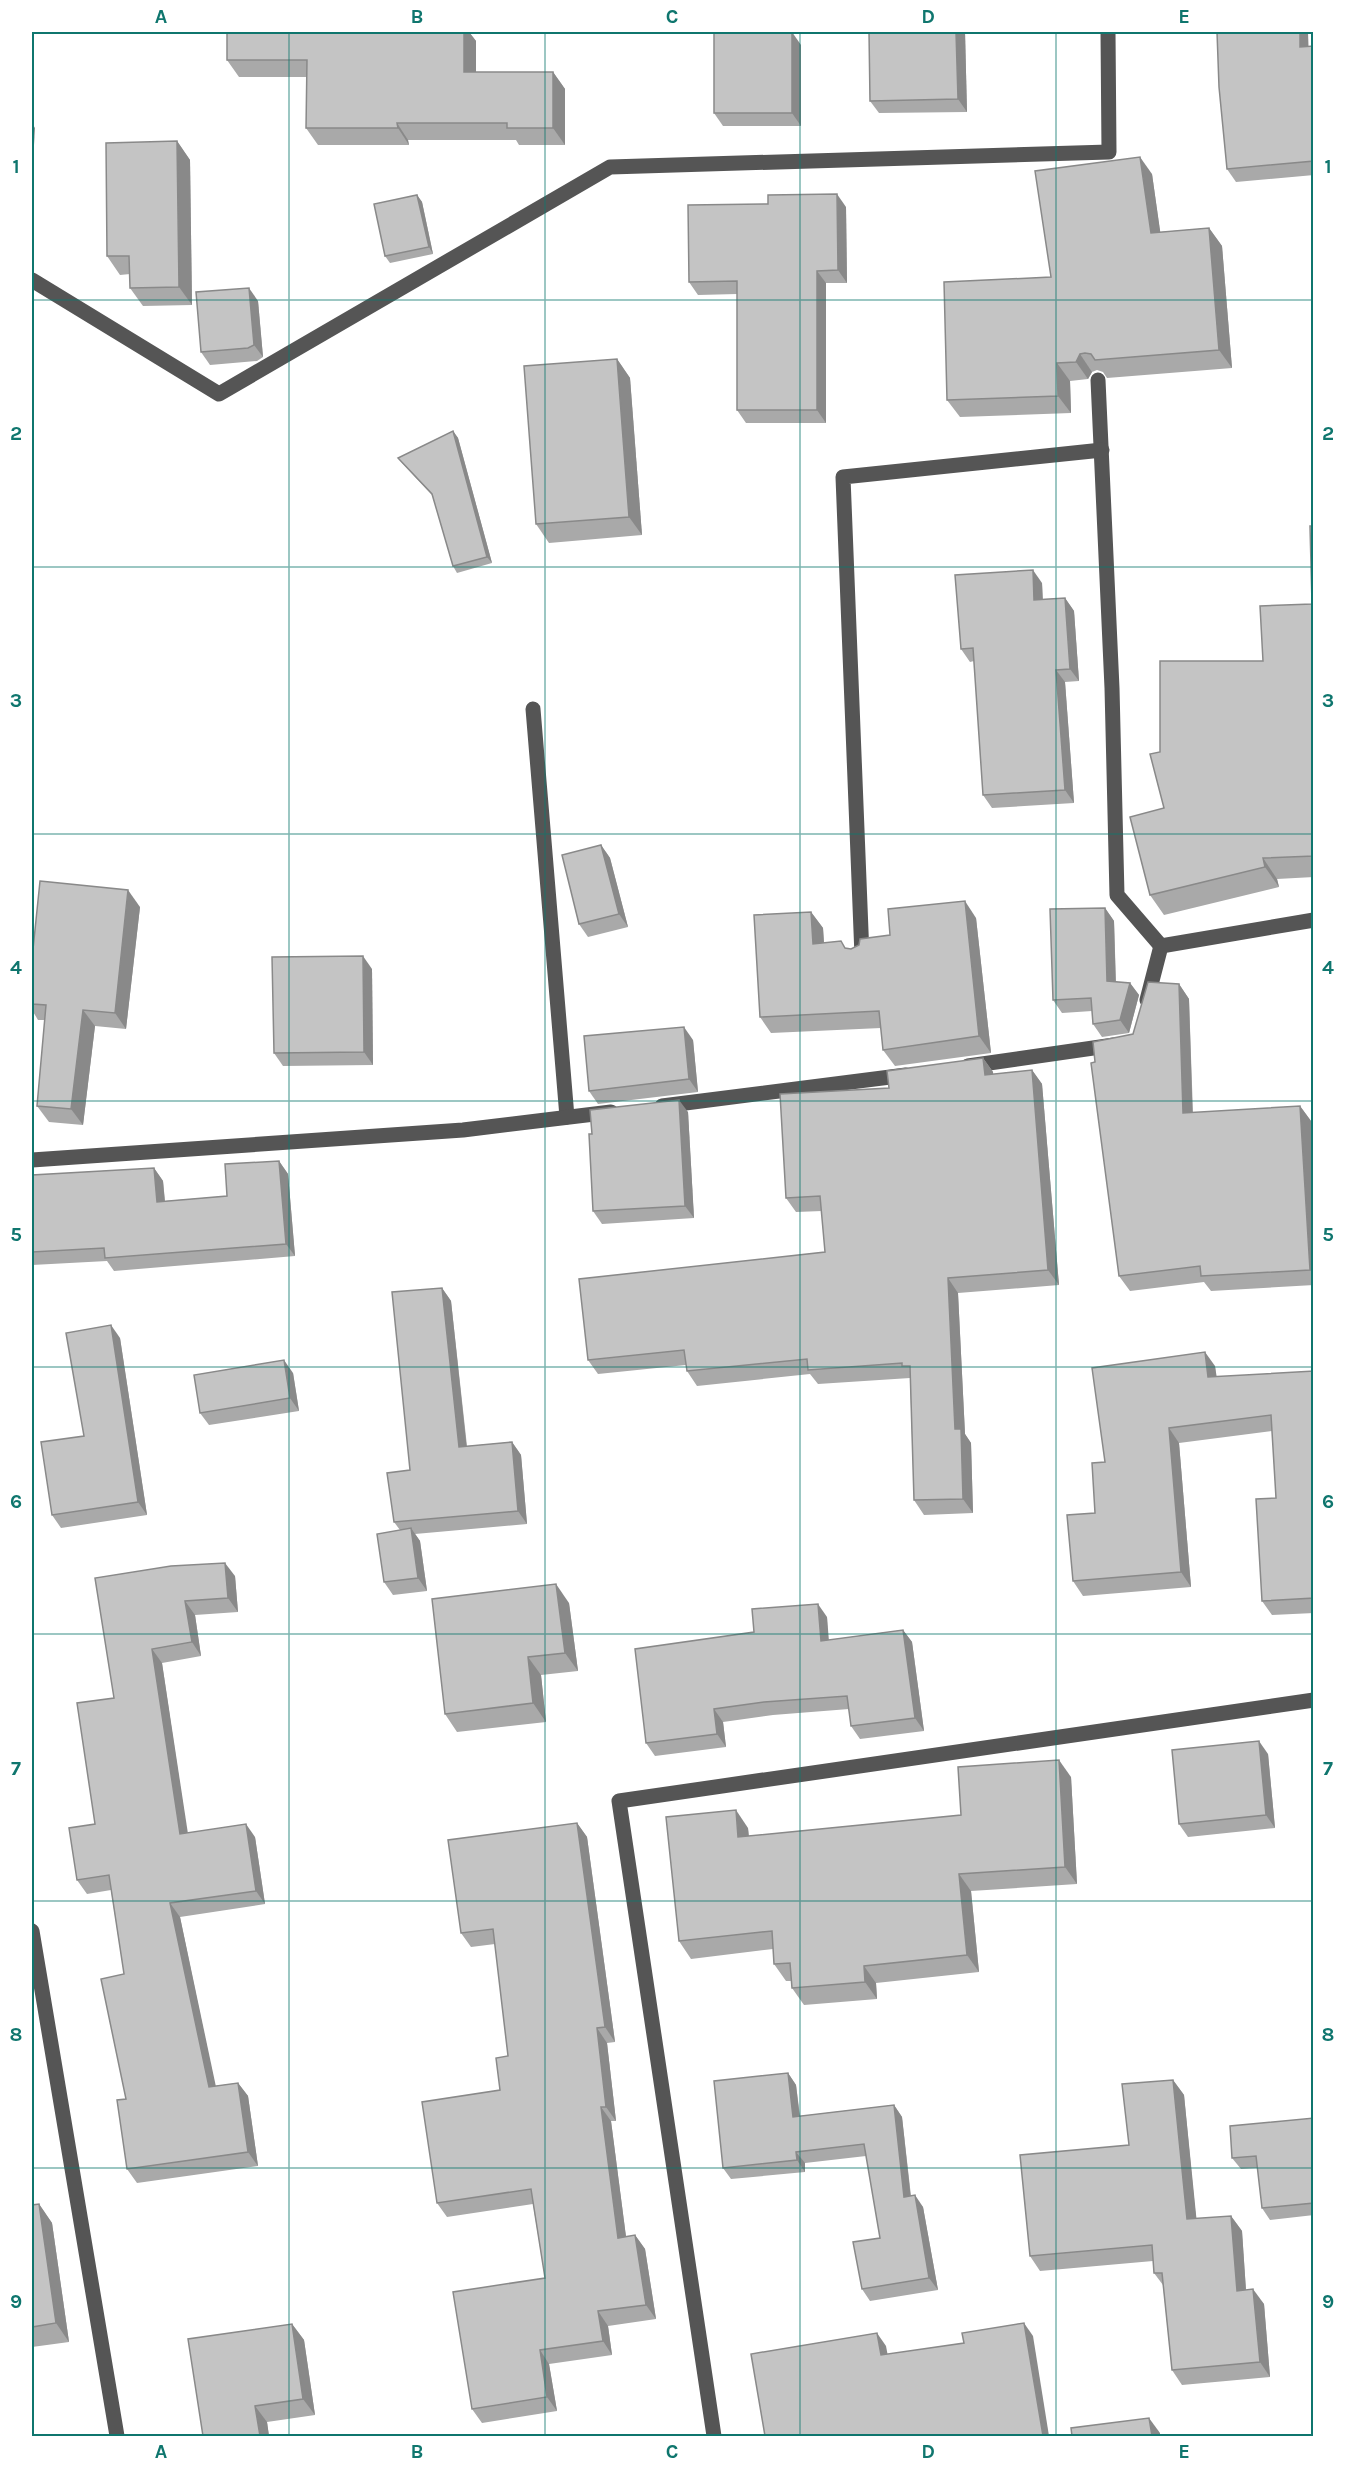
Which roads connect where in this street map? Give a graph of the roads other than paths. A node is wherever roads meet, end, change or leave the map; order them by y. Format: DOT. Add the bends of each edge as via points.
graph roads {
  1 [pos="1108,32"];
  2 [pos="32,280"];
  3 [pos="1098,380"];
  4 [pos="1102,450"];
  5 [pos="533,709"];
  6 [pos="1314,920"];
  7 [pos="1161,946"];
  8 [pos="862,956"];
  9 [pos="1145,1010"];
  10 [pos="1125,1043"];
  11 [pos="954,1068"];
  12 [pos="920,1073"];
  13 [pos="650,1107"];
  14 [pos="626,1110"];
  15 [pos="567,1117"];
  16 [pos="32,1160"];
  17 [pos="1314,1700"];
  18 [pos="32,1931"];
  19 [pos="117,2436"];
  20 [pos="714,2436"];
  1 -- 2 [label="street" via="1109,152 610,167 219,394"];
  3 -- 4 [label="street"];
  4 -- 7 [label="street" via="1117,895"];
  4 -- 8 [label="street" via="843,477"];
  5 -- 15 [label="street"];
  6 -- 7 [label="street"];
  7 -- 9 [label="street"];
  10 -- 11 [label="street"];
  12 -- 13 [label="street"];
  14 -- 15 [label="street"];
  15 -- 16 [label="street" via="463,1130"];
  17 -- 20 [label="street" via="619,1801"];
  18 -- 19 [label="street"];
}
